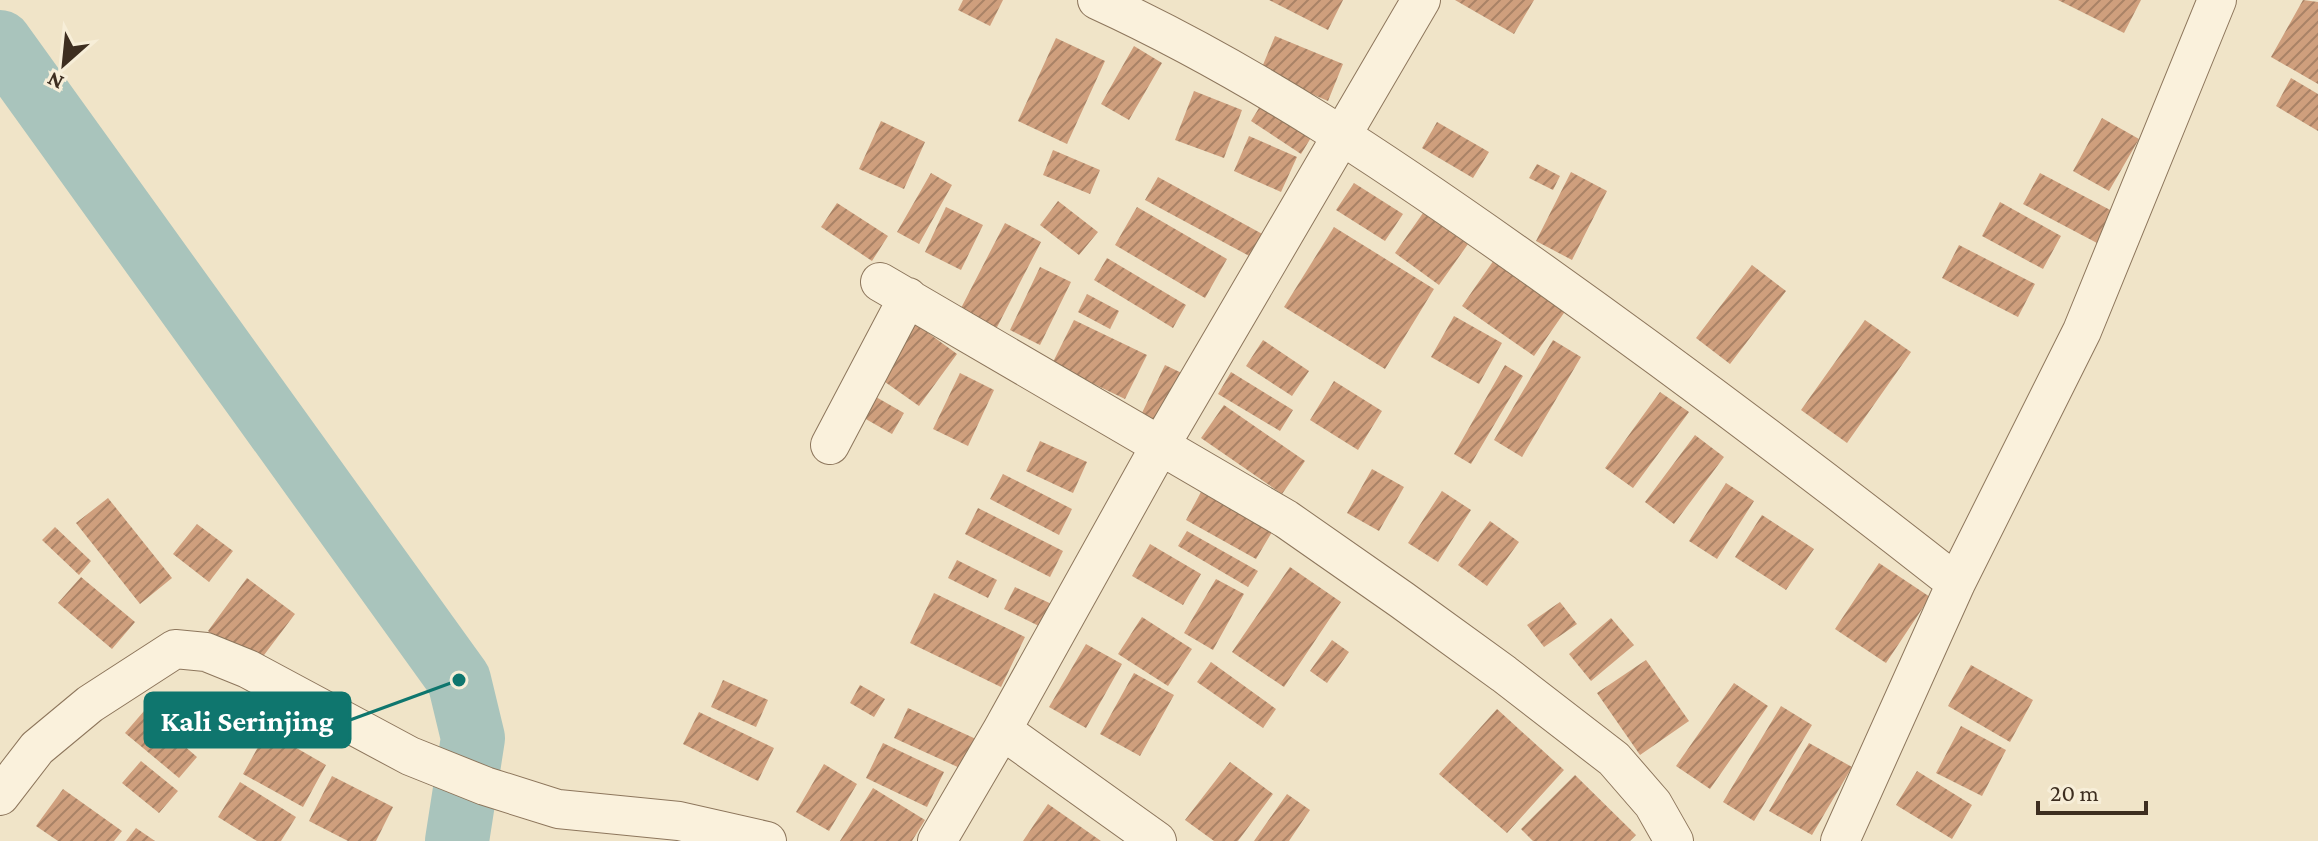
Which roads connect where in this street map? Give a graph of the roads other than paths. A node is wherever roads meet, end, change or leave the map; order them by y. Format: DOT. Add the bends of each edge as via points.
graph roads {
  1 [pos="1097,0"];
  2 [pos="1421,0"];
  3 [pos="2217,0"];
  4 [pos="1344,135"];
  5 [pos="830,445"];
  6 [pos="1160,446"];
  7 [pos="1956,583"];
  8 [pos="1002,730"];
  9 [pos="0,796"];
  10 [pos="767,841"];
  11 [pos="937,841"];
  12 [pos="1157,841"];
  13 [pos="1674,841"];
  14 [pos="1840,841"];
  1 -- 4 [label="street" via="1239,72"];
  2 -- 4 [label="street"];
  3 -- 7 [label="street" via="2082,331"];
  4 -- 6 [label="street"];
  4 -- 7 [label="street" via="1644,345"];
  5 -- 6 [label="street" via="894,290"];
  6 -- 8 [label="street"];
  6 -- 13 [label="street" via="1286,519 1504,674 1614,759 1653,804"];
  7 -- 14 [label="street"];
  8 -- 11 [label="street"];
  8 -- 12 [label="street"];
  9 -- 10 [label="street" via="37,748 90,704 175,649 206,652 248,669 410,756 485,786 558,809 679,821"];
}
